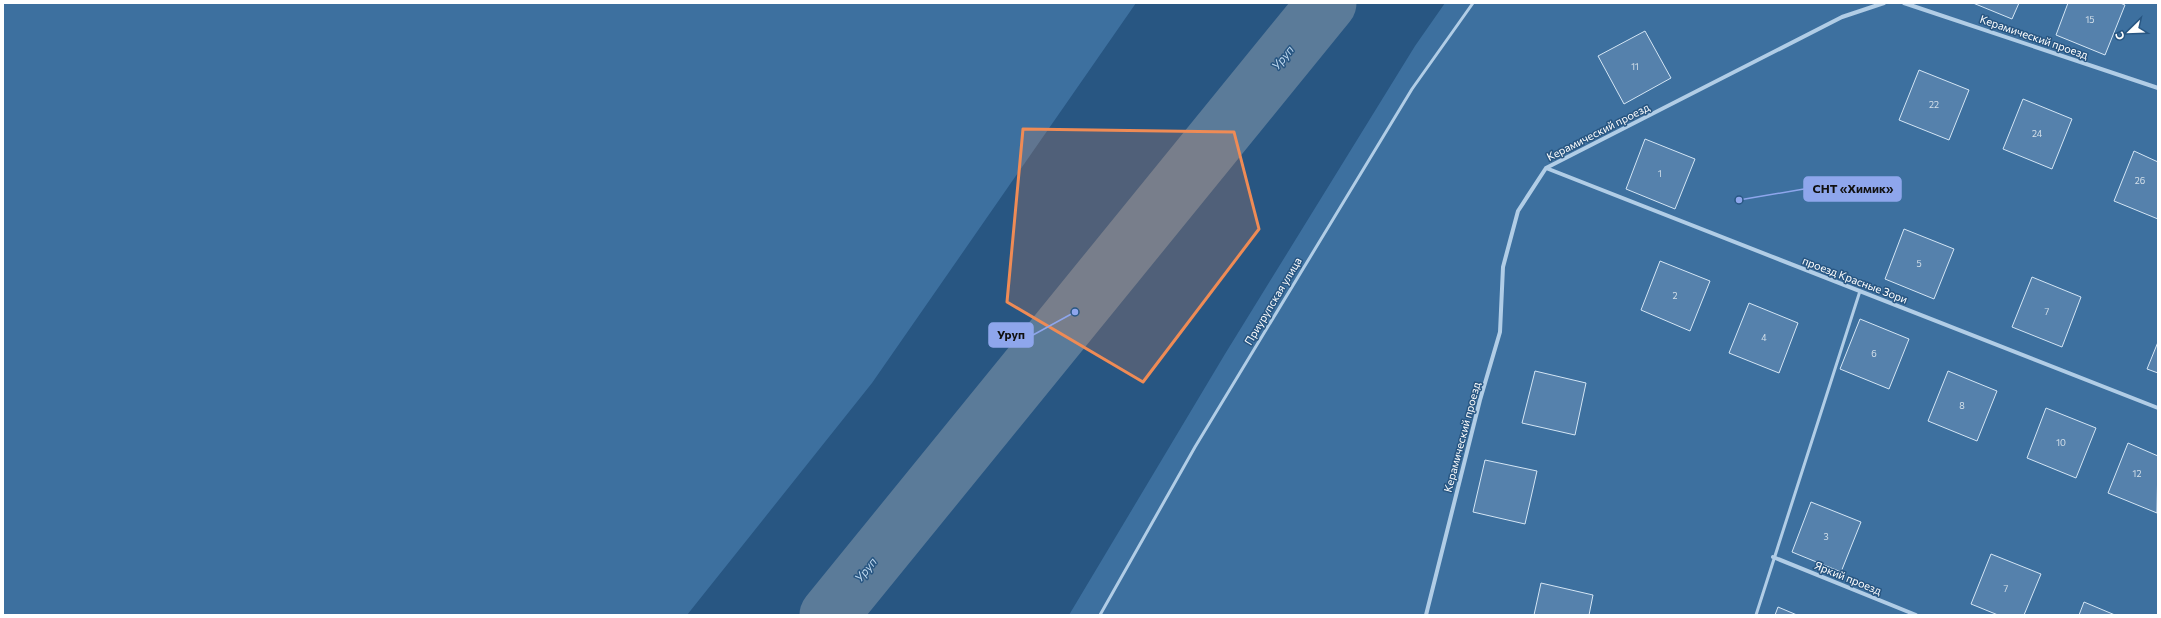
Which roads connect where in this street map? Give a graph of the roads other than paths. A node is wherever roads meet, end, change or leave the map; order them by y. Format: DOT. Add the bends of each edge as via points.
graph roads {
  1 [pos="1473,3"];
  2 [pos="1884,3"];
  3 [pos="1904,3"];
  4 [pos="2158,88"];
  5 [pos="1546,168"];
  6 [pos="1860,291"];
  7 [pos="2158,408"];
  8 [pos="1773,557"];
  9 [pos="1100,615"];
  10 [pos="1426,615"];
  11 [pos="1756,615"];
  12 [pos="1916,615"];
  1 -- 9 [label="lane, Приурупская улица" via="1408,96 1195,447"];
  2 -- 5 [label="street, Керамический проезд" via="1842,17"];
  3 -- 4 [label="street, Керамический проезд"];
  5 -- 6 [label="street, проезд Красные Зори"];
  5 -- 10 [label="street, Керамический проезд" via="1518,211 1514,225 1503,267 1500,332 1480,400"];
  6 -- 7 [label="street, проезд Красные Зори"];
  6 -- 8 [label="lane"];
  8 -- 11 [label="lane"];
  8 -- 12 [label="street, Яркий проезд"];
}
